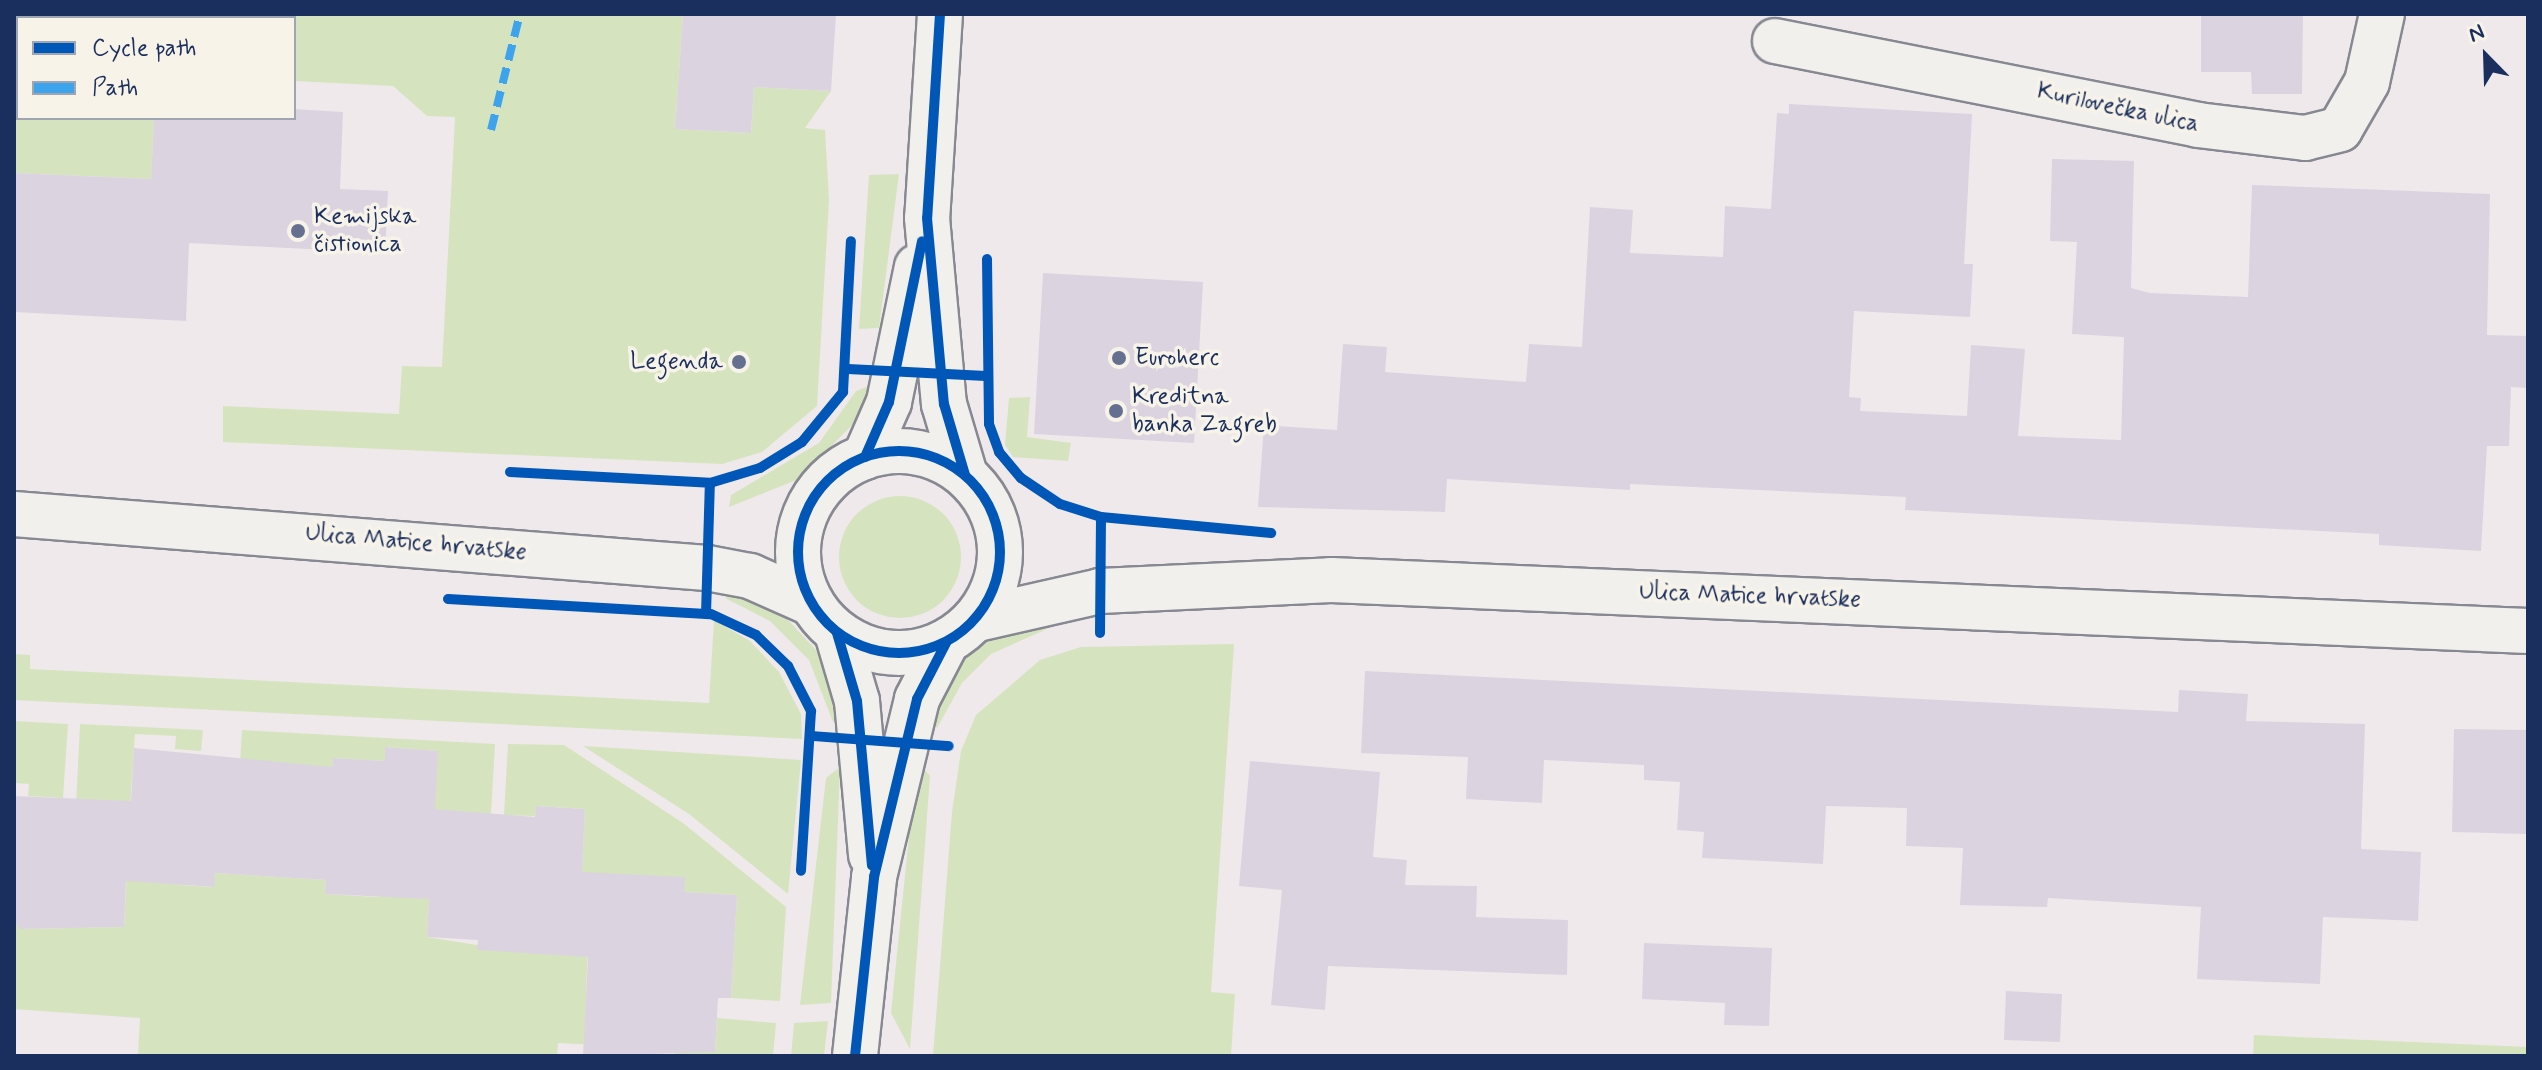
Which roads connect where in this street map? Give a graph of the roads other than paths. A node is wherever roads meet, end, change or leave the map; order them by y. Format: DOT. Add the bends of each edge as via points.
graph roads {
  1 [pos="940,14"];
  2 [pos="2382,14"];
  3 [pos="1775,41"];
  4 [pos="927,218"];
  5 [pos="865,457"];
  6 [pos="965,475"];
  7 [pos="14,514"];
  8 [pos="824,618"];
  9 [pos="962,631"];
  10 [pos="2528,631"];
  11 [pos="874,877"];
  12 [pos="855,1056"];
  1 -- 4 [label="main road"];
  2 -- 3 [label="main road, Kurilovečka ulica" via="2367,82 2340,129 2305,138 2211,128"];
  4 -- 5 [label="main road" via="889,402"];
  4 -- 6 [label="main road" via="944,404"];
  5 -- 6 [label="main road" via="919,453"];
  5 -- 8 [label="main road" via="825,483 804,517 798,547"];
  6 -- 9 [label="main road" via="991,507 1001,546 991,597"];
  7 -- 8 [label="main road, Ulica Matice hrvatske" via="707,568 760,579"];
  8 -- 9 [label="main road" via="881,653"];
  8 -- 11 [label="main road" via="857,701"];
  9 -- 10 [label="main road, Ulica Matice hrvatske" via="1100,591 1331,580"];
  9 -- 11 [label="main road" via="917,699"];
  11 -- 12 [label="main road"];
}
